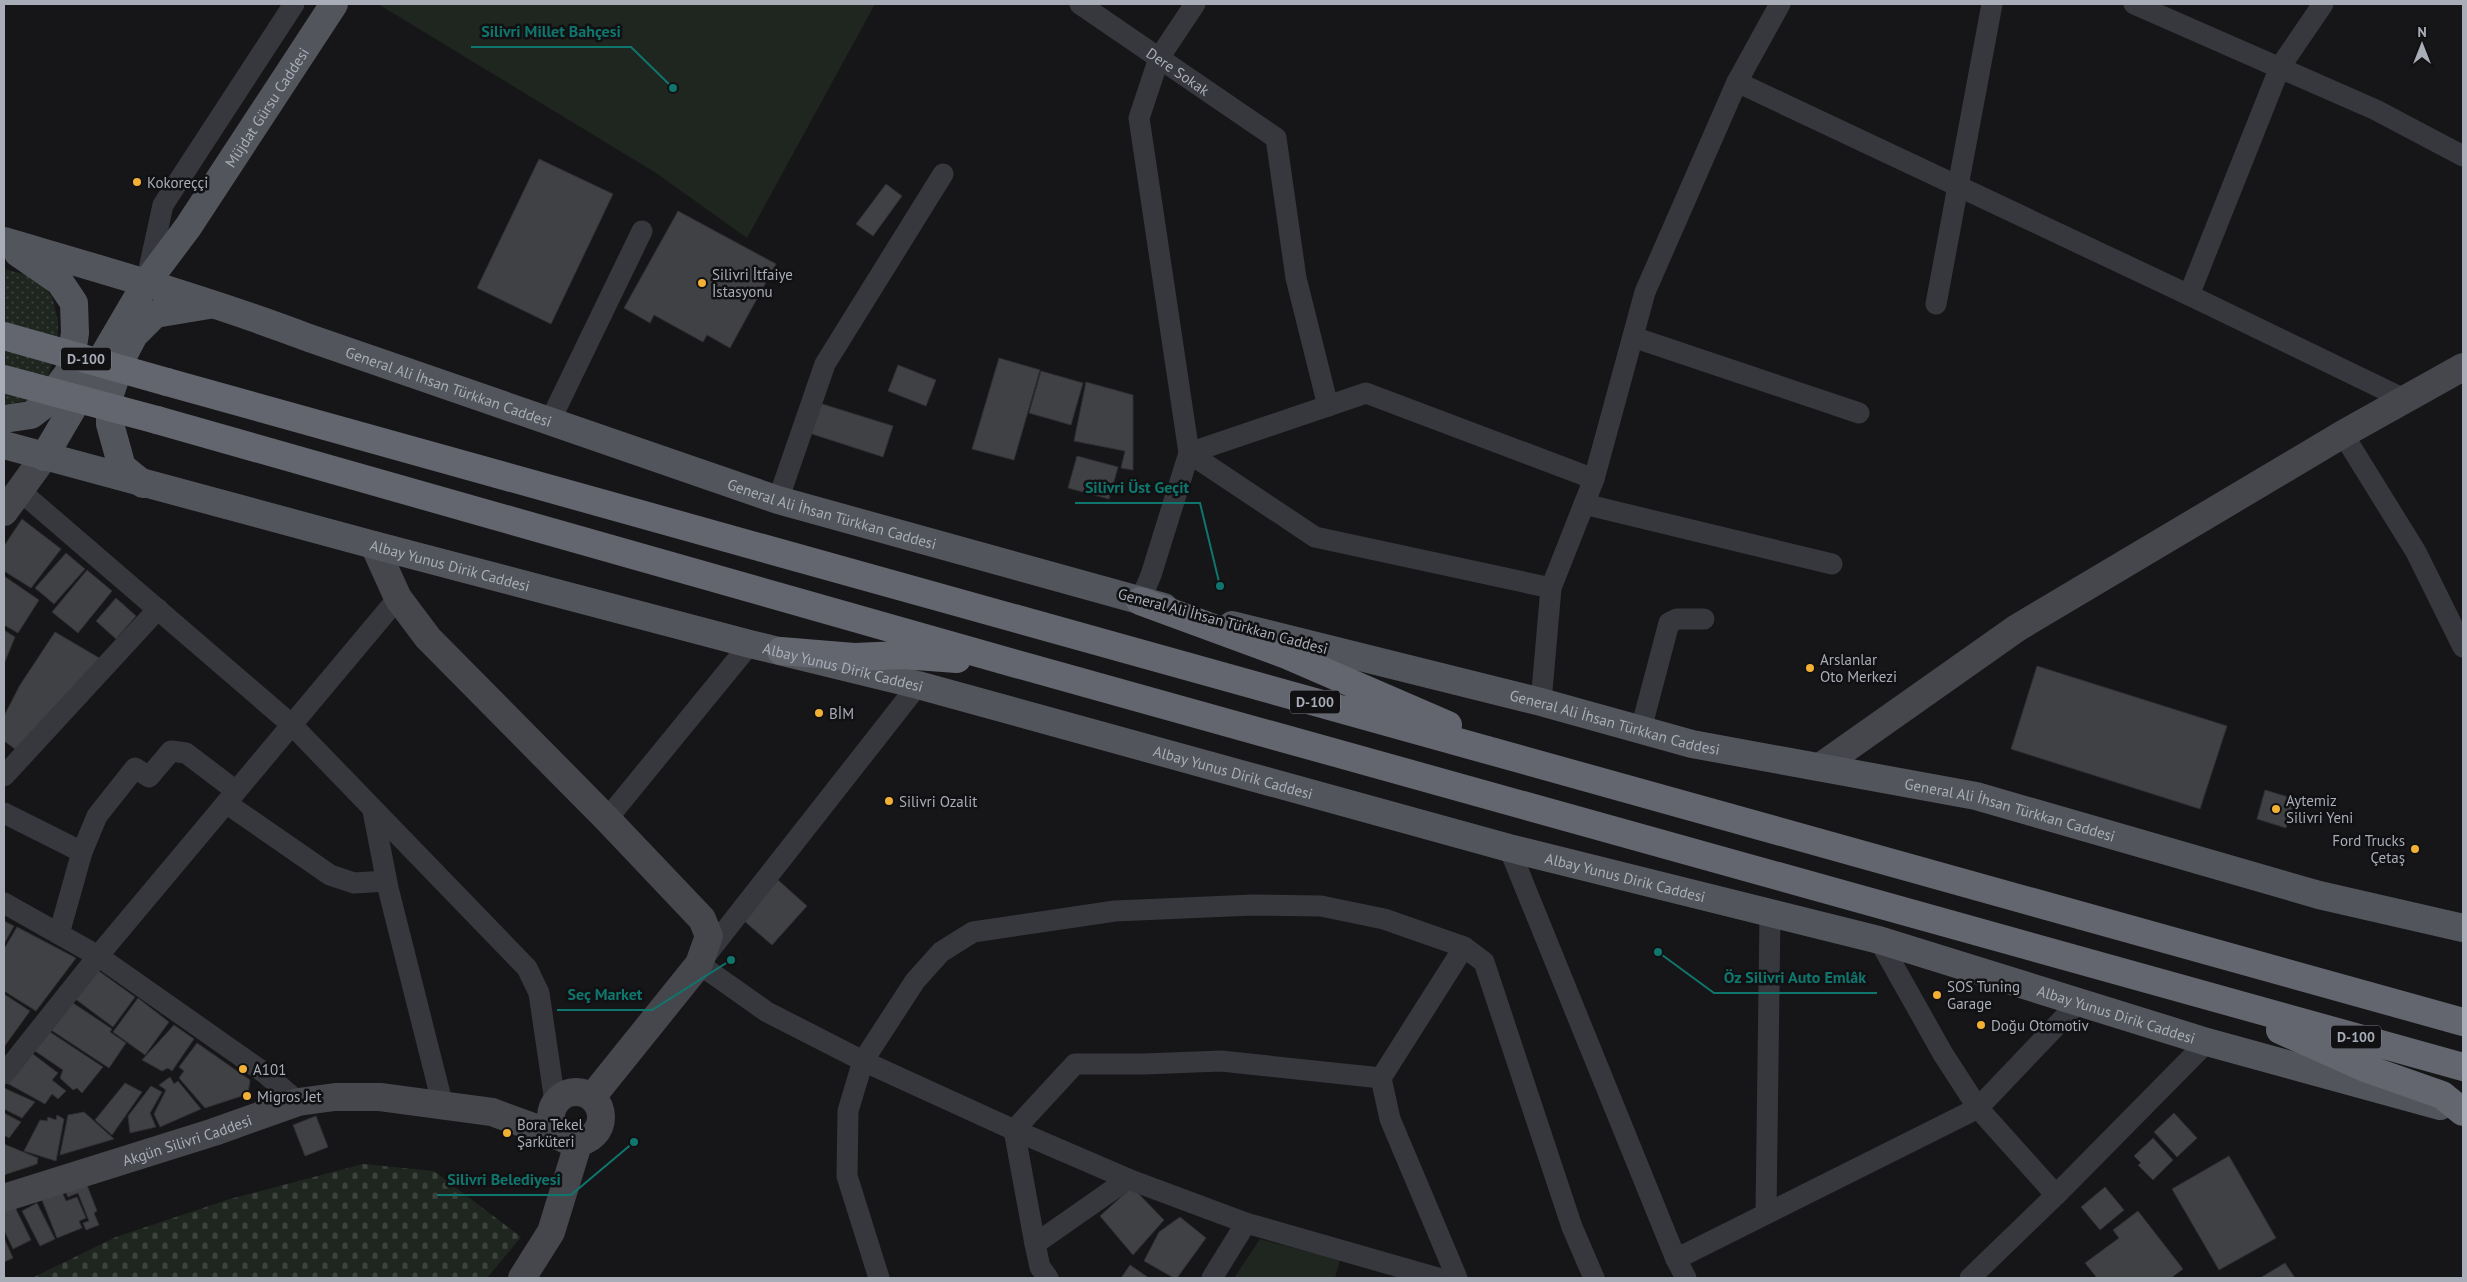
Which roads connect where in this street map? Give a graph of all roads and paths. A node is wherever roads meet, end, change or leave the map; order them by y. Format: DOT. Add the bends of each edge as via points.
graph roads {
  1 [pos="294,4"];
  2 [pos="334,4"];
  3 [pos="1080,4"];
  4 [pos="1195,4"];
  5 [pos="1780,4"];
  6 [pos="1992,4"];
  7 [pos="2323,4"];
  8 [pos="2141,5"];
  9 [pos="1159,58"];
  10 [pos="2280,67"];
  11 [pos="1737,82"];
  12 [pos="2463,156"];
  13 [pos="943,174"];
  14 [pos="1958,186"];
  15 [pos="642,231"];
  16 [pos="4,242"];
  17 [pos="146,283"];
  18 [pos="2189,295"];
  19 [pos="213,304"];
  20 [pos="1936,304"];
  21 [pos="4,336"];
  22 [pos="1633,337"];
  23 [pos="2463,367"];
  24 [pos="4,379"];
  25 [pos="2406,400"];
  26 [pos="1328,406"];
  27 [pos="1859,413"];
  28 [pos="4,419"];
  29 [pos="550,420"];
  30 [pos="2343,434"];
  31 [pos="4,445"];
  32 [pos="1189,453"];
  33 [pos="44,457"];
  34 [pos="1594,479"];
  35 [pos="145,485"];
  36 [pos="19,490"];
  37 [pos="778,500"];
  38 [pos="1584,504"];
  39 [pos="4,512"];
  40 [pos="374,545"];
  41 [pos="1832,564"];
  42 [pos="1551,588"];
  43 [pos="398,598"];
  44 [pos="1140,601"];
  45 [pos="158,609"];
  46 [pos="1704,619"];
  47 [pos="750,644"];
  48 [pos="2463,647"];
  49 [pos="781,651"];
  50 [pos="1013,663"];
  51 [pos="918,685"];
  52 [pos="1541,702"];
  53 [pos="292,725"];
  54 [pos="1640,730"];
  55 [pos="1522,759"];
  56 [pos="1820,768"];
  57 [pos="4,776"];
  58 [pos="231,797"];
  59 [pos="374,811"];
  60 [pos="4,813"];
  61 [pos="607,819"];
  62 [pos="1509,848"];
  63 [pos="82,852"];
  64 [pos="386,881"];
  65 [pos="4,903"];
  66 [pos="1770,913"];
  67 [pos="2463,928"];
  68 [pos="59,934"];
  69 [pos="1879,940"];
  70 [pos="1464,947"];
  71 [pos="98,956"];
  72 [pos="699,964"];
  73 [pos="2079,1002"];
  74 [pos="2248,1007"];
  75 [pos="2463,1022"];
  76 [pos="2207,1042"];
  77 [pos="863,1061"];
  78 [pos="2463,1067"];
  79 [pos="4,1074"];
  80 [pos="1380,1078"];
  81 [pos="592,1097"];
  82 [pos="298,1102"];
  83 [pos="555,1102"];
  84 [pos="443,1106"];
  85 [pos="1978,1108"];
  86 [pos="492,1112"];
  87 [pos="2462,1113"];
  88 [pos="1014,1130"];
  89 [pos="571,1140"];
  90 [pos="1128,1179"];
  91 [pos="2056,1195"];
  92 [pos="4,1198"];
  93 [pos="1766,1213"];
  94 [pos="1246,1223"];
  95 [pos="1035,1244"];
  96 [pos="1676,1258"];
  97 [pos="522,1278"];
  98 [pos="879,1278"];
  99 [pos="1048,1278"];
  100 [pos="1212,1278"];
  101 [pos="1438,1278"];
  102 [pos="1457,1278"];
  103 [pos="1594,1278"];
  104 [pos="1686,1278"];
  105 [pos="1970,1278"];
  1 -- 17 [label="street" via="163,205"];
  2 -- 17 [label="main road, Müjdat Gürsu Caddesi" via="188,227"];
  3 -- 9 [label="street, Dere Sokak"];
  4 -- 9 [label="street"];
  5 -- 11 [label="street"];
  6 -- 14 [label="street"];
  7 -- 10 [label="street"];
  8 -- 10 [label="street" via="2200,35"];
  9 -- 26 [label="street, Dere Sokak" via="1276,138 1296,278"];
  9 -- 32 [label="street" via="1139,118"];
  10 -- 12 [label="street" via="2376,110"];
  10 -- 18 [label="street"];
  11 -- 14 [label="street"];
  11 -- 22 [label="street" via="1644,292"];
  13 -- 37 [label="street" via="825,364"];
  14 -- 18 [label="street"];
  14 -- 20 [label="street"];
  15 -- 29 [label="street"];
  16 -- 17 [label="main road, General Ali İhsan Türkkan Caddesi"];
  16 -- 28 [label="main road" via="60,282 74,303 75,333 69,372 44,405 31,415"];
  17 -- 19 [label="main road, General Ali İhsan Türkkan Caddesi"];
  17 -- 33 [label="main road, Müjdat Gürsu Caddesi"];
  18 -- 25 [label="street"];
  19 -- 29 [label="main road, General Ali İhsan Türkkan Caddesi"];
  19 -- 35 [label="main road" via="155,314 134,335 122,358 110,394 110,424 122,467"];
  21 -- 55 [label="highway, D-100, bridge"];
  22 -- 27 [label="street"];
  22 -- 34 [label="street"];
  23 -- 25 [label="main road"];
  24 -- 50 [label="highway, D-100, bridge"];
  25 -- 30 [label="main road"];
  26 -- 32 [label="street"];
  26 -- 34 [label="street" via="1366,393"];
  29 -- 37 [label="main road, General Ali İhsan Türkkan Caddesi"];
  30 -- 48 [label="street" via="2416,552"];
  30 -- 56 [label="main road" via="2017,628"];
  31 -- 33 [label="main road, Albay Yunus Dirik Caddesi"];
  32 -- 42 [label="street" via="1315,537"];
  32 -- 44 [label="street"];
  33 -- 35 [label="main road, Albay Yunus Dirik Caddesi"];
  33 -- 36 [label="main road"];
  34 -- 38 [label="street"];
  35 -- 40 [label="main road, Albay Yunus Dirik Caddesi"];
  36 -- 39 [label="main road"];
  36 -- 45 [label="street"];
  37 -- 44 [label="main road, General Ali İhsan Türkkan Caddesi"];
  38 -- 41 [label="street"];
  38 -- 42 [label="street"];
  40 -- 43 [label="main road"];
  40 -- 47 [label="main road, Albay Yunus Dirik Caddesi"];
  42 -- 52 [label="street"];
  43 -- 53 [label="street"];
  43 -- 61 [label="main road" via="428,638"];
  44 -- 52 [label="main road, General Ali İhsan Türkkan Caddesi"];
  44 -- 55 [label="highway" via="1284,654"];
  45 -- 53 [label="street"];
  45 -- 57 [label="street"];
  46 -- 54 [label="street" via="1669,622"];
  47 -- 49 [label="main road, Albay Yunus Dirik Caddesi"];
  47 -- 61 [label="street"];
  49 -- 50 [label="highway"];
  49 -- 51 [label="main road, Albay Yunus Dirik Caddesi"];
  50 -- 74 [label="highway, D-100"];
  51 -- 62 [label="main road, Albay Yunus Dirik Caddesi"];
  51 -- 72 [label="street"];
  52 -- 54 [label="main road, General Ali İhsan Türkkan Caddesi"];
  53 -- 58 [label="street"];
  53 -- 59 [label="street"];
  54 -- 56 [label="main road, General Ali İhsan Türkkan Caddesi" via="1692,744"];
  55 -- 75 [label="highway, D-100"];
  56 -- 67 [label="main road, General Ali İhsan Türkkan Caddesi" via="1976,796 2319,894"];
  58 -- 63 [label="street" via="186,753 171,751 149,777 135,768 96,816"];
  58 -- 64 [label="street" via="330,875 354,883"];
  58 -- 71 [label="street"];
  59 -- 64 [label="street"];
  59 -- 83 [label="street" via="527,968 539,992"];
  60 -- 63 [label="street"];
  61 -- 72 [label="main road" via="702,919 709,936"];
  62 -- 66 [label="main road, Albay Yunus Dirik Caddesi"];
  62 -- 96 [label="street"];
  63 -- 68 [label="street"];
  64 -- 84 [label="street"];
  65 -- 68 [label="street"];
  66 -- 69 [label="main road, Albay Yunus Dirik Caddesi"];
  66 -- 93 [label="street"];
  68 -- 71 [label="street"];
  69 -- 73 [label="main road, Albay Yunus Dirik Caddesi"];
  69 -- 85 [label="street" via="1943,1054"];
  70 -- 77 [label="street" via="1384,919 1321,906 1253,905 1115,911 973,932 942,952 916,981"];
  70 -- 80 [label="street"];
  70 -- 103 [label="street" via="1484,962 1572,1227"];
  71 -- 79 [label="street"];
  71 -- 82 [label="street" via="266,1074"];
  72 -- 77 [label="street" via="767,1012"];
  72 -- 81 [label="main road"];
  73 -- 76 [label="main road, Albay Yunus Dirik Caddesi"];
  73 -- 85 [label="street"];
  74 -- 78 [label="highway, D-100"];
  74 -- 87 [label="highway" via="2278,1028 2331,1054 2442,1095"];
  76 -- 87 [label="main road, Albay Yunus Dirik Caddesi"];
  76 -- 91 [label="street"];
  77 -- 88 [label="street"];
  77 -- 98 [label="street" via="848,1111 847,1176"];
  80 -- 88 [label="street" via="1221,1060 1075,1064"];
  80 -- 102 [label="street" via="1390,1119"];
  81 -- 83 [label="main road" via="576,1092 561,1096"];
  81 -- 89 [label="main road" via="601,1119 594,1134"];
  82 -- 84 [label="main road, Akgün Silivri Caddesi" via="334,1097 380,1097"];
  82 -- 92 [label="main road, Akgün Silivri Caddesi"];
  83 -- 86 [label="main road"];
  83 -- 89 [label="main road" via="551,1118 557,1132"];
  84 -- 86 [label="main road, Akgün Silivri Caddesi"];
  85 -- 91 [label="street"];
  85 -- 93 [label="street"];
  86 -- 89 [label="main road"];
  88 -- 90 [label="street"];
  88 -- 95 [label="street"];
  89 -- 97 [label="main road" via="551,1232"];
  90 -- 94 [label="street"];
  90 -- 95 [label="street"];
  91 -- 105 [label="street"];
  93 -- 96 [label="street"];
  94 -- 100 [label="street"];
  94 -- 101 [label="street"];
  95 -- 99 [label="street" via="1040,1267"];
  96 -- 104 [label="street"];
}
